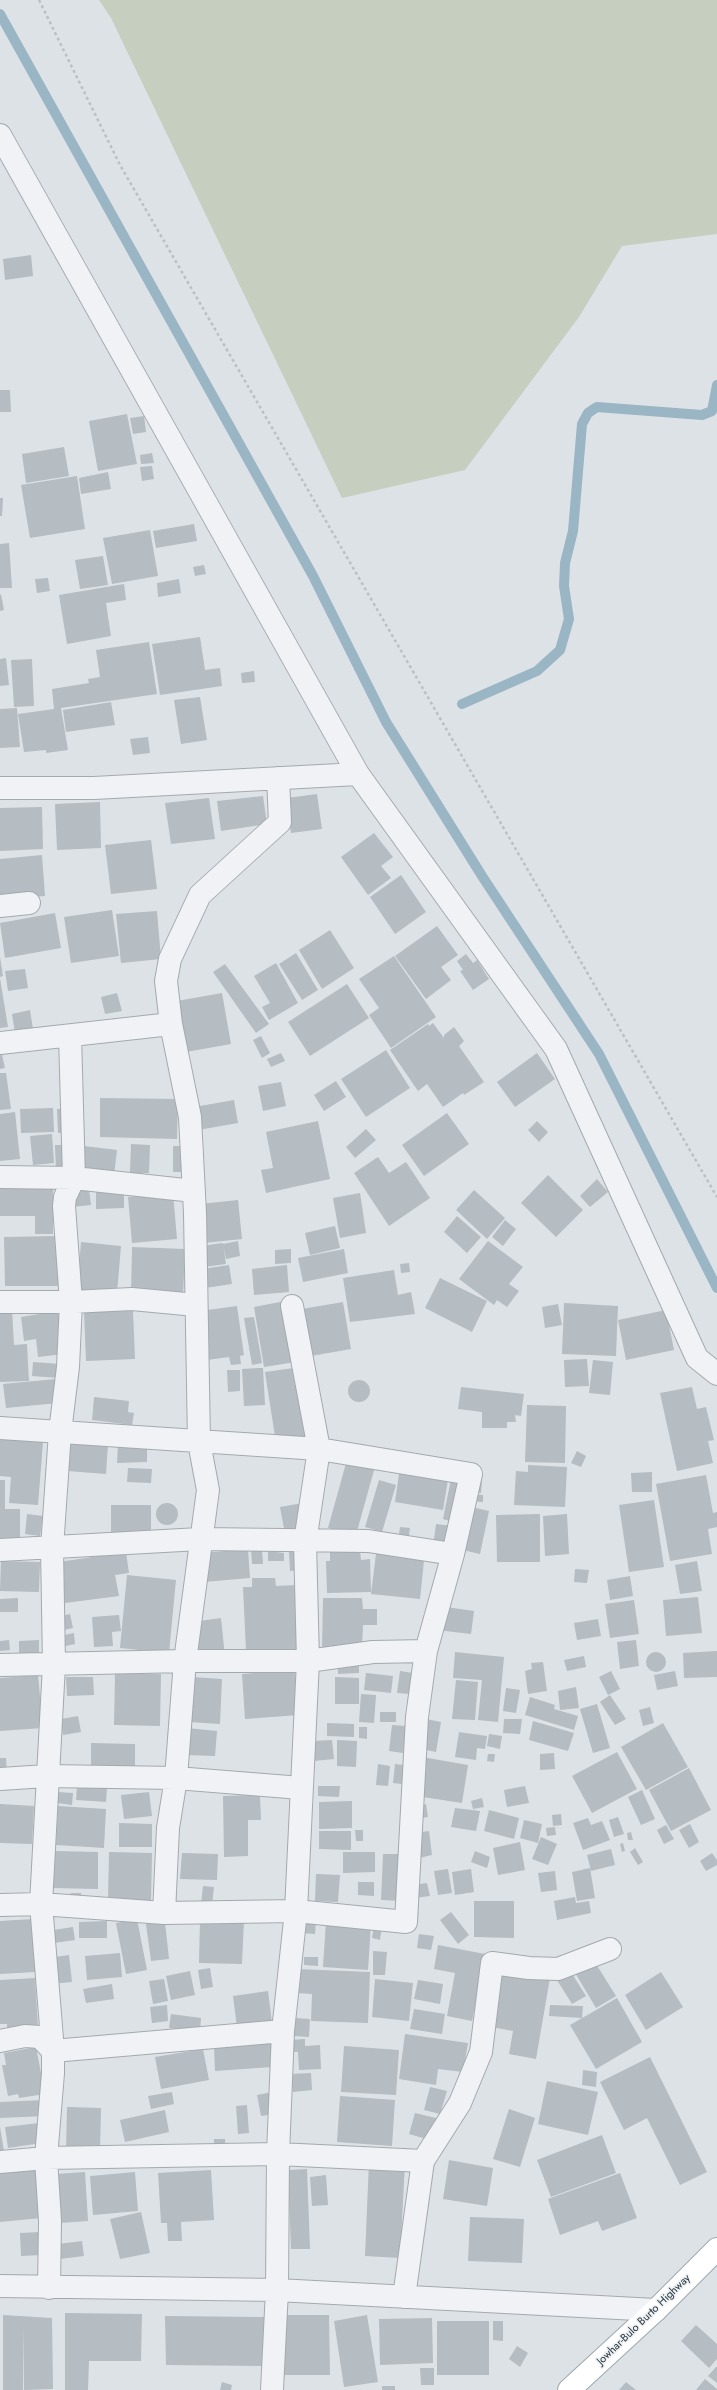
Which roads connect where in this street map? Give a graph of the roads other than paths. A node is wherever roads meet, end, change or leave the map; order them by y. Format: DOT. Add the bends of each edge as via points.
graph roads {
  1 [pos="0,135"];
  2 [pos="9,170"];
  3 [pos="358,774"];
  4 [pos="278,778"];
  5 [pos="0,788"];
  6 [pos="30,903"];
  7 [pos="0,906"];
  8 [pos="171,1024"];
  9 [pos="70,1036"];
  10 [pos="0,1043"];
  11 [pos="0,1178"];
  12 [pos="74,1178"];
  13 [pos="194,1191"];
  14 [pos="0,1302"];
  15 [pos="71,1302"];
  16 [pos="196,1306"];
  17 [pos="292,1306"];
  18 [pos="717,1374"];
  19 [pos="0,1428"];
  20 [pos="60,1432"];
  21 [pos="199,1442"];
  22 [pos="319,1449"];
  23 [pos="200,1539"];
  24 [pos="305,1542"];
  25 [pos="52,1548"];
  26 [pos="0,1550"];
  27 [pos="453,1554"];
  28 [pos="426,1651"];
  29 [pos="185,1661"];
  30 [pos="308,1661"];
  31 [pos="54,1665"];
  32 [pos="0,1666"];
  33 [pos="47,1776"];
  34 [pos="176,1778"];
  35 [pos="0,1779"];
  36 [pos="301,1788"];
  37 [pos="41,1904"];
  38 [pos="0,1905"];
  39 [pos="296,1911"];
  40 [pos="164,1913"];
  41 [pos="610,1950"];
  42 [pos="283,2031"];
  43 [pos="0,2041"];
  44 [pos="53,2051"];
  45 [pos="278,2154"];
  46 [pos="46,2158"];
  47 [pos="423,2161"];
  48 [pos="0,2162"];
  49 [pos="717,2249"];
  50 [pos="0,2286"];
  51 [pos="49,2288"];
  52 [pos="277,2290"];
  53 [pos="404,2297"];
  54 [pos="656,2310"];
  55 [pos="272,2390"];
  56 [pos="569,2390"];
  1 -- 2 [label="street"];
  2 -- 3 [label="street"];
  3 -- 4 [label="street"];
  3 -- 18 [label="street" via="556,1049 697,1358"];
  4 -- 5 [label="street" via="94,788"];
  4 -- 8 [label="street" via="280,822 200,895 170,959 166,981"];
  6 -- 7 [label="street"];
  8 -- 9 [label="street"];
  8 -- 13 [label="street" via="190,1117"];
  9 -- 10 [label="street"];
  9 -- 12 [label="street"];
  11 -- 12 [label="street"];
  12 -- 13 [label="street"];
  12 -- 15 [label="street" via="64,1200"];
  13 -- 16 [label="street"];
  14 -- 15 [label="street"];
  15 -- 16 [label="street" via="132,1299"];
  15 -- 20 [label="street" via="68,1367"];
  16 -- 21 [label="street"];
  17 -- 22 [label="street"];
  19 -- 20 [label="street"];
  20 -- 21 [label="street"];
  20 -- 25 [label="street"];
  21 -- 22 [label="street"];
  21 -- 23 [label="street" via="208,1490"];
  22 -- 24 [label="street"];
  22 -- 27 [label="street" via="471,1474"];
  23 -- 24 [label="street"];
  23 -- 25 [label="street"];
  23 -- 29 [label="street"];
  24 -- 27 [label="street" via="368,1541"];
  24 -- 30 [label="street"];
  25 -- 26 [label="street"];
  25 -- 31 [label="street"];
  27 -- 28 [label="street"];
  28 -- 30 [label="street" via="373,1652"];
  28 -- 39 [label="street" via="417,1717 406,1922"];
  29 -- 30 [label="street"];
  29 -- 31 [label="street"];
  29 -- 34 [label="street"];
  30 -- 36 [label="street"];
  31 -- 32 [label="street"];
  31 -- 33 [label="street"];
  33 -- 34 [label="street"];
  33 -- 35 [label="street"];
  33 -- 37 [label="street"];
  34 -- 36 [label="street"];
  34 -- 40 [label="street" via="168,1828"];
  36 -- 39 [label="street"];
  37 -- 38 [label="street"];
  37 -- 40 [label="street"];
  37 -- 44 [label="street"];
  39 -- 40 [label="street"];
  39 -- 42 [label="street"];
  41 -- 47 [label="street" via="558,1969 492,1963 481,2052 460,2104"];
  42 -- 44 [label="street"];
  42 -- 45 [label="street"];
  43 -- 44 [label="street" via="25,2036 40,2037"];
  44 -- 46 [label="street"];
  45 -- 46 [label="street"];
  45 -- 47 [label="street"];
  45 -- 52 [label="street"];
  46 -- 48 [label="street"];
  46 -- 51 [label="street" via="50,2221"];
  47 -- 53 [label="street"];
  49 -- 54 [label="main road, Jowhar-Bulo Burto Highway"];
  50 -- 51 [label="street"];
  51 -- 52 [label="street"];
  52 -- 53 [label="street"];
  52 -- 55 [label="street"];
  53 -- 54 [label="street"];
  54 -- 56 [label="main road, Jowhar-Bulo Burto Highway"];
}
